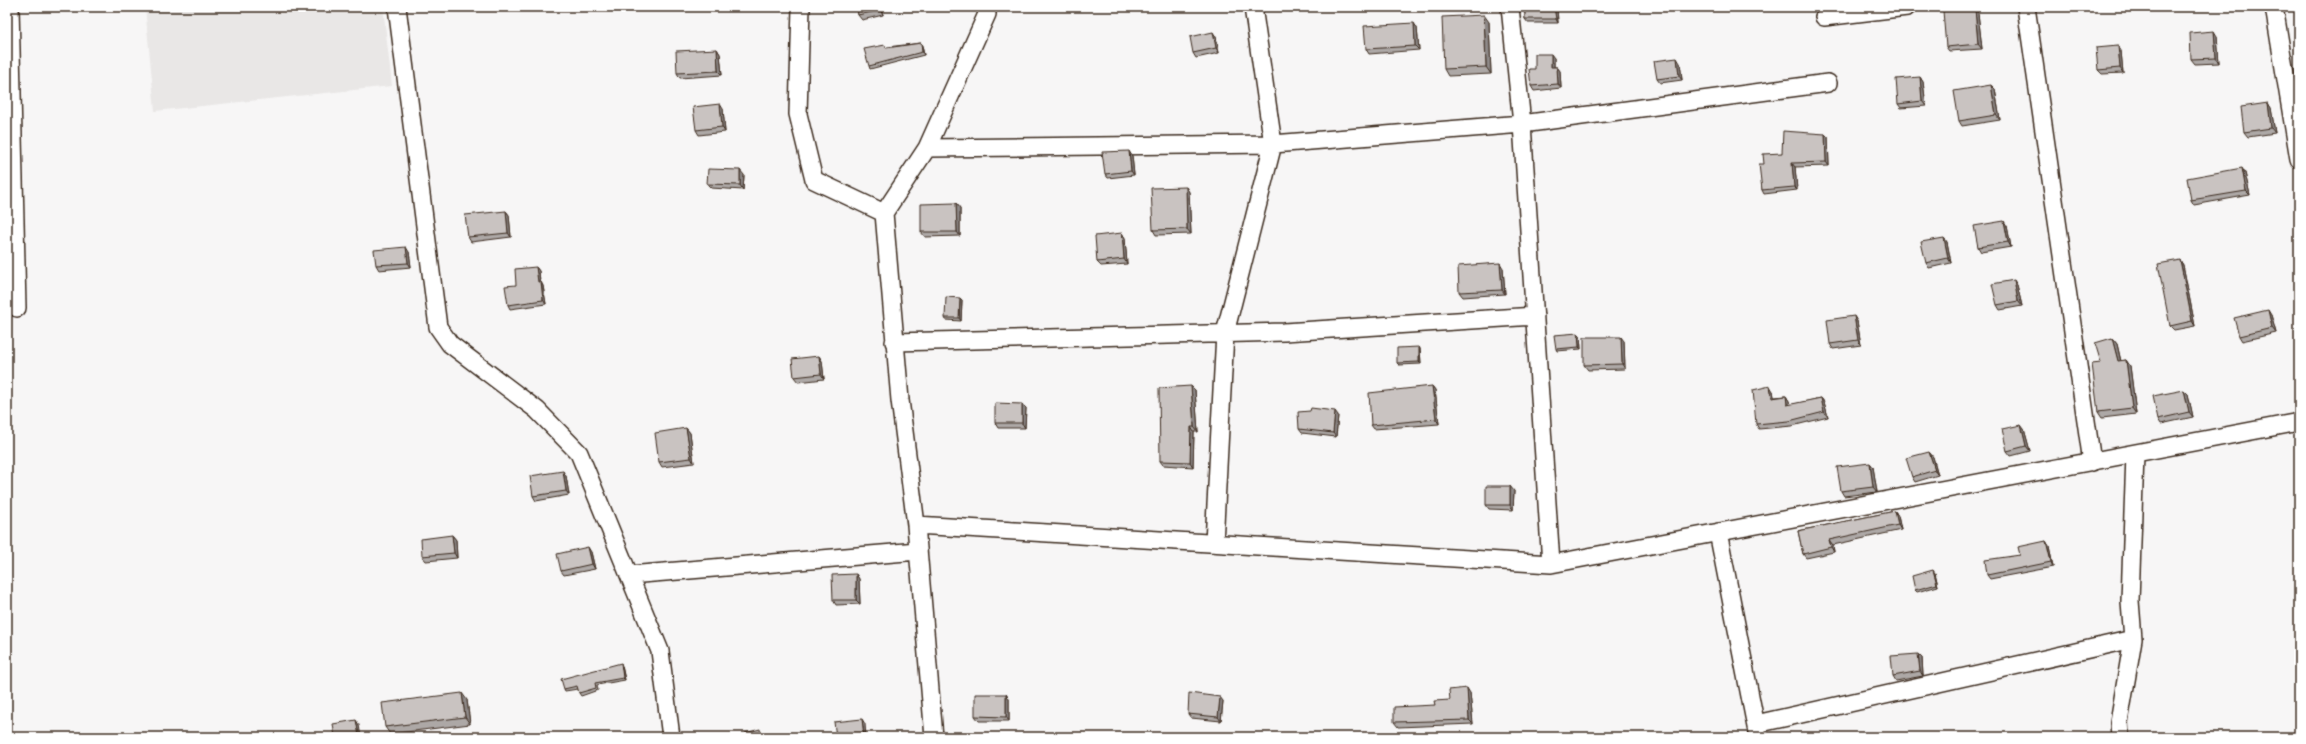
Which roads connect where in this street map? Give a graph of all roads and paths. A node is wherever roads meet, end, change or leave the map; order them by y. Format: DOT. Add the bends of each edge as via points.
graph roads {
  1 [pos="10,7"];
  2 [pos="397,7"];
  3 [pos="801,7"];
  4 [pos="986,7"];
  5 [pos="1254,7"];
  6 [pos="1510,7"];
  7 [pos="1907,7"];
  8 [pos="2026,7"];
  9 [pos="2274,7"];
  10 [pos="1824,17"];
  11 [pos="1828,83"];
  12 [pos="1522,124"];
  13 [pos="1273,144"];
  14 [pos="927,148"];
  15 [pos="2299,159"];
  16 [pos="884,213"];
  17 [pos="17,308"];
  18 [pos="1535,316"];
  19 [pos="1224,333"];
  20 [pos="895,341"];
  21 [pos="2299,422"];
  22 [pos="2134,454"];
  23 [pos="2092,462"];
  24 [pos="916,525"];
  25 [pos="1718,532"];
  26 [pos="1214,543"];
  27 [pos="918,551"];
  28 [pos="1551,564"];
  29 [pos="629,575"];
  30 [pos="2133,639"];
  31 [pos="1757,730"];
  32 [pos="671,737"];
  33 [pos="934,737"];
  34 [pos="2120,737"];
  1 -- 17 [label="street"];
  2 -- 29 [label="street" via="438,327 450,344 537,410 579,453"];
  3 -- 16 [label="street" via="798,114 814,180"];
  4 -- 14 [label="street" via="987,14"];
  5 -- 13 [label="street"];
  6 -- 12 [label="street"];
  7 -- 10 [label="street"];
  8 -- 23 [label="street"];
  9 -- 15 [label="street"];
  11 -- 12 [label="street"];
  12 -- 13 [label="street"];
  12 -- 18 [label="street"];
  13 -- 14 [label="street"];
  13 -- 19 [label="street"];
  14 -- 16 [label="street"];
  16 -- 20 [label="street"];
  18 -- 19 [label="street" via="1284,332"];
  18 -- 28 [label="street"];
  19 -- 20 [label="street"];
  19 -- 26 [label="street"];
  20 -- 24 [label="street"];
  21 -- 22 [label="street"];
  22 -- 23 [label="street"];
  22 -- 30 [label="street" via="2130,600"];
  23 -- 25 [label="street"];
  24 -- 26 [label="street"];
  24 -- 27 [label="street"];
  25 -- 28 [label="street"];
  25 -- 31 [label="street"];
  26 -- 28 [label="street"];
  27 -- 29 [label="street"];
  27 -- 33 [label="street"];
  29 -- 32 [label="street" via="660,651"];
  30 -- 31 [label="street"];
  30 -- 34 [label="street" via="2119,722"];
}
